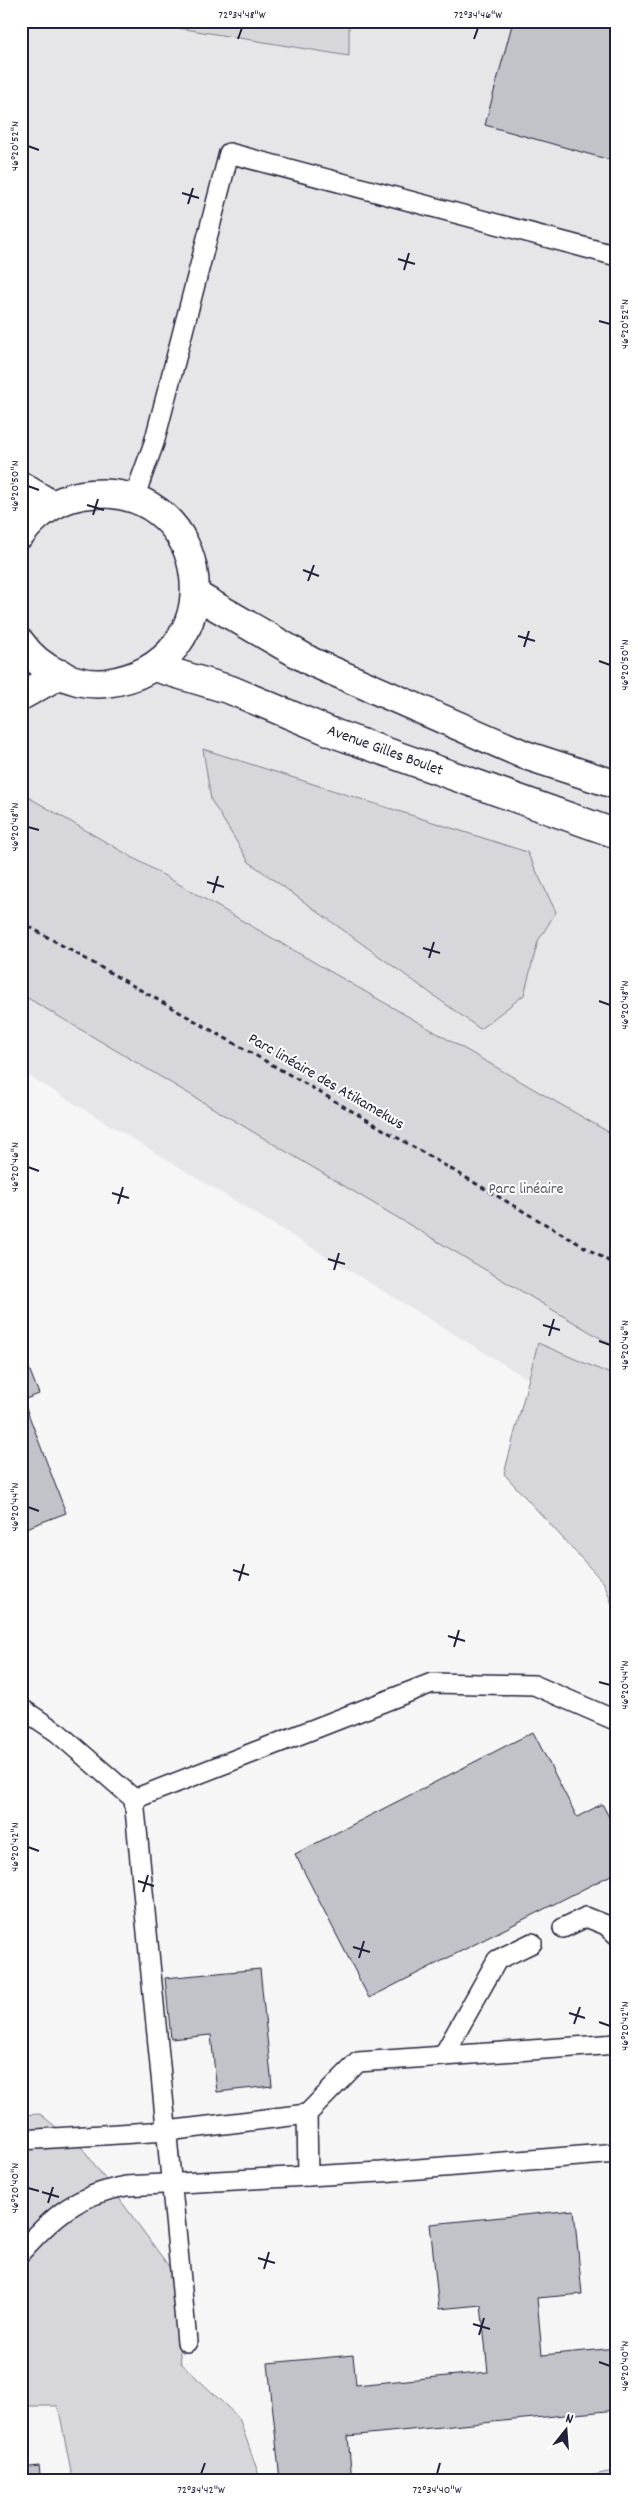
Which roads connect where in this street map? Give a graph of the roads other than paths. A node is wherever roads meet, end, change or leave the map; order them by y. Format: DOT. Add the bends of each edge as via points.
graph roads {
  1 [pos="617,256"];
  2 [pos="21,486"];
  3 [pos="134,498"];
  4 [pos="52,505"];
  5 [pos="21,534"];
  6 [pos="196,595"];
  7 [pos="21,642"];
  8 [pos="154,667"];
  9 [pos="60,674"];
  10 [pos="21,696"];
  11 [pos="617,785"];
  12 [pos="617,834"];
  13 [pos="21,1708"];
  14 [pos="617,1721"];
  15 [pos="134,1799"];
  16 [pos="563,1928"];
  17 [pos="617,1934"];
  18 [pos="532,1944"];
  19 [pos="617,2044"];
  20 [pos="443,2056"];
  21 [pos="307,2114"];
  22 [pos="167,2131"];
  23 [pos="21,2140"];
  24 [pos="617,2153"];
  25 [pos="308,2176"];
  26 [pos="172,2184"];
  27 [pos="21,2252"];
  28 [pos="187,2342"];
  1 -- 3 [label="lane" via="229,154 154,443"];
  2 -- 4 [label="street"];
  3 -- 4 [label="street" via="106,492 78,495"];
  3 -- 6 [label="street" via="161,514 181,536 193,565"];
  4 -- 5 [label="street"];
  6 -- 8 [label="street" via="190,623 175,648"];
  6 -- 11 [label="street" via="312,662 525,755"];
  7 -- 9 [label="street" via="43,665"];
  8 -- 9 [label="street" via="128,680 98,684 69,679"];
  8 -- 12 [label="street, Avenue Gilles Boulet" via="231,690 336,734"];
  9 -- 10 [label="street"];
  13 -- 15 [label="lane" via="58,1733"];
  14 -- 15 [label="lane" via="534,1685 432,1683"];
  15 -- 22 [label="lane"];
  16 -- 17 [label="lane" via="586,1916"];
  18 -- 20 [label="lane" via="497,1960"];
  19 -- 20 [label="lane"];
  20 -- 21 [label="lane" via="358,2062"];
  21 -- 22 [label="lane"];
  21 -- 25 [label="lane"];
  22 -- 23 [label="lane"];
  22 -- 26 [label="lane"];
  24 -- 25 [label="lane"];
  25 -- 26 [label="lane"];
  26 -- 27 [label="lane" via="126,2186 101,2191 67,2207"];
  26 -- 28 [label="lane"];
}
